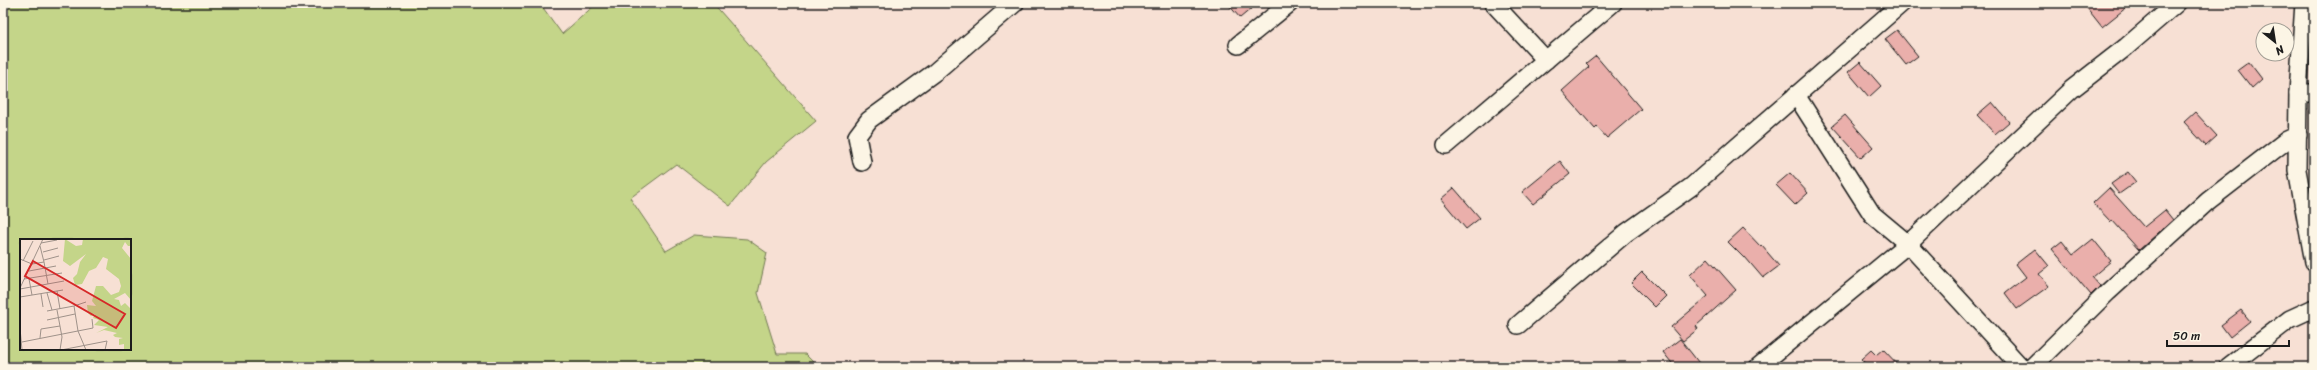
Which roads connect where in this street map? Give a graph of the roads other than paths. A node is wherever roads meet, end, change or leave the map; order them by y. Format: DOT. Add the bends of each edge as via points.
graph roads {
  1 [pos="1015,3"];
  2 [pos="1290,3"];
  3 [pos="1493,3"];
  4 [pos="1613,3"];
  5 [pos="1902,3"];
  6 [pos="2178,3"];
  7 [pos="2304,3"];
  8 [pos="1238,45"];
  9 [pos="1546,60"];
  10 [pos="2306,93"];
  11 [pos="1796,95"];
  12 [pos="2298,134"];
  13 [pos="1446,145"];
  14 [pos="862,162"];
  15 [pos="1908,244"];
  16 [pos="2314,262"];
  17 [pos="2314,308"];
  18 [pos="1518,325"];
  19 [pos="1758,367"];
  20 [pos="2021,367"];
  21 [pos="2032,367"];
  22 [pos="2228,367"];
  1 -- 14 [label="street" via="935,72 869,120 857,136"];
  2 -- 8 [label="street"];
  3 -- 9 [label="street"];
  4 -- 9 [label="street"];
  5 -- 11 [label="street"];
  6 -- 15 [label="street" via="2072,89"];
  7 -- 10 [label="street"];
  9 -- 13 [label="street"];
  10 -- 12 [label="street"];
  11 -- 15 [label="street" via="1867,208 1878,221"];
  11 -- 18 [label="street" via="1691,187 1626,233"];
  12 -- 16 [label="street" via="2297,170"];
  12 -- 21 [label="street" via="2208,201 2108,292"];
  15 -- 19 [label="street"];
  15 -- 20 [label="street"];
  17 -- 22 [label="street" via="2290,319"];
}
